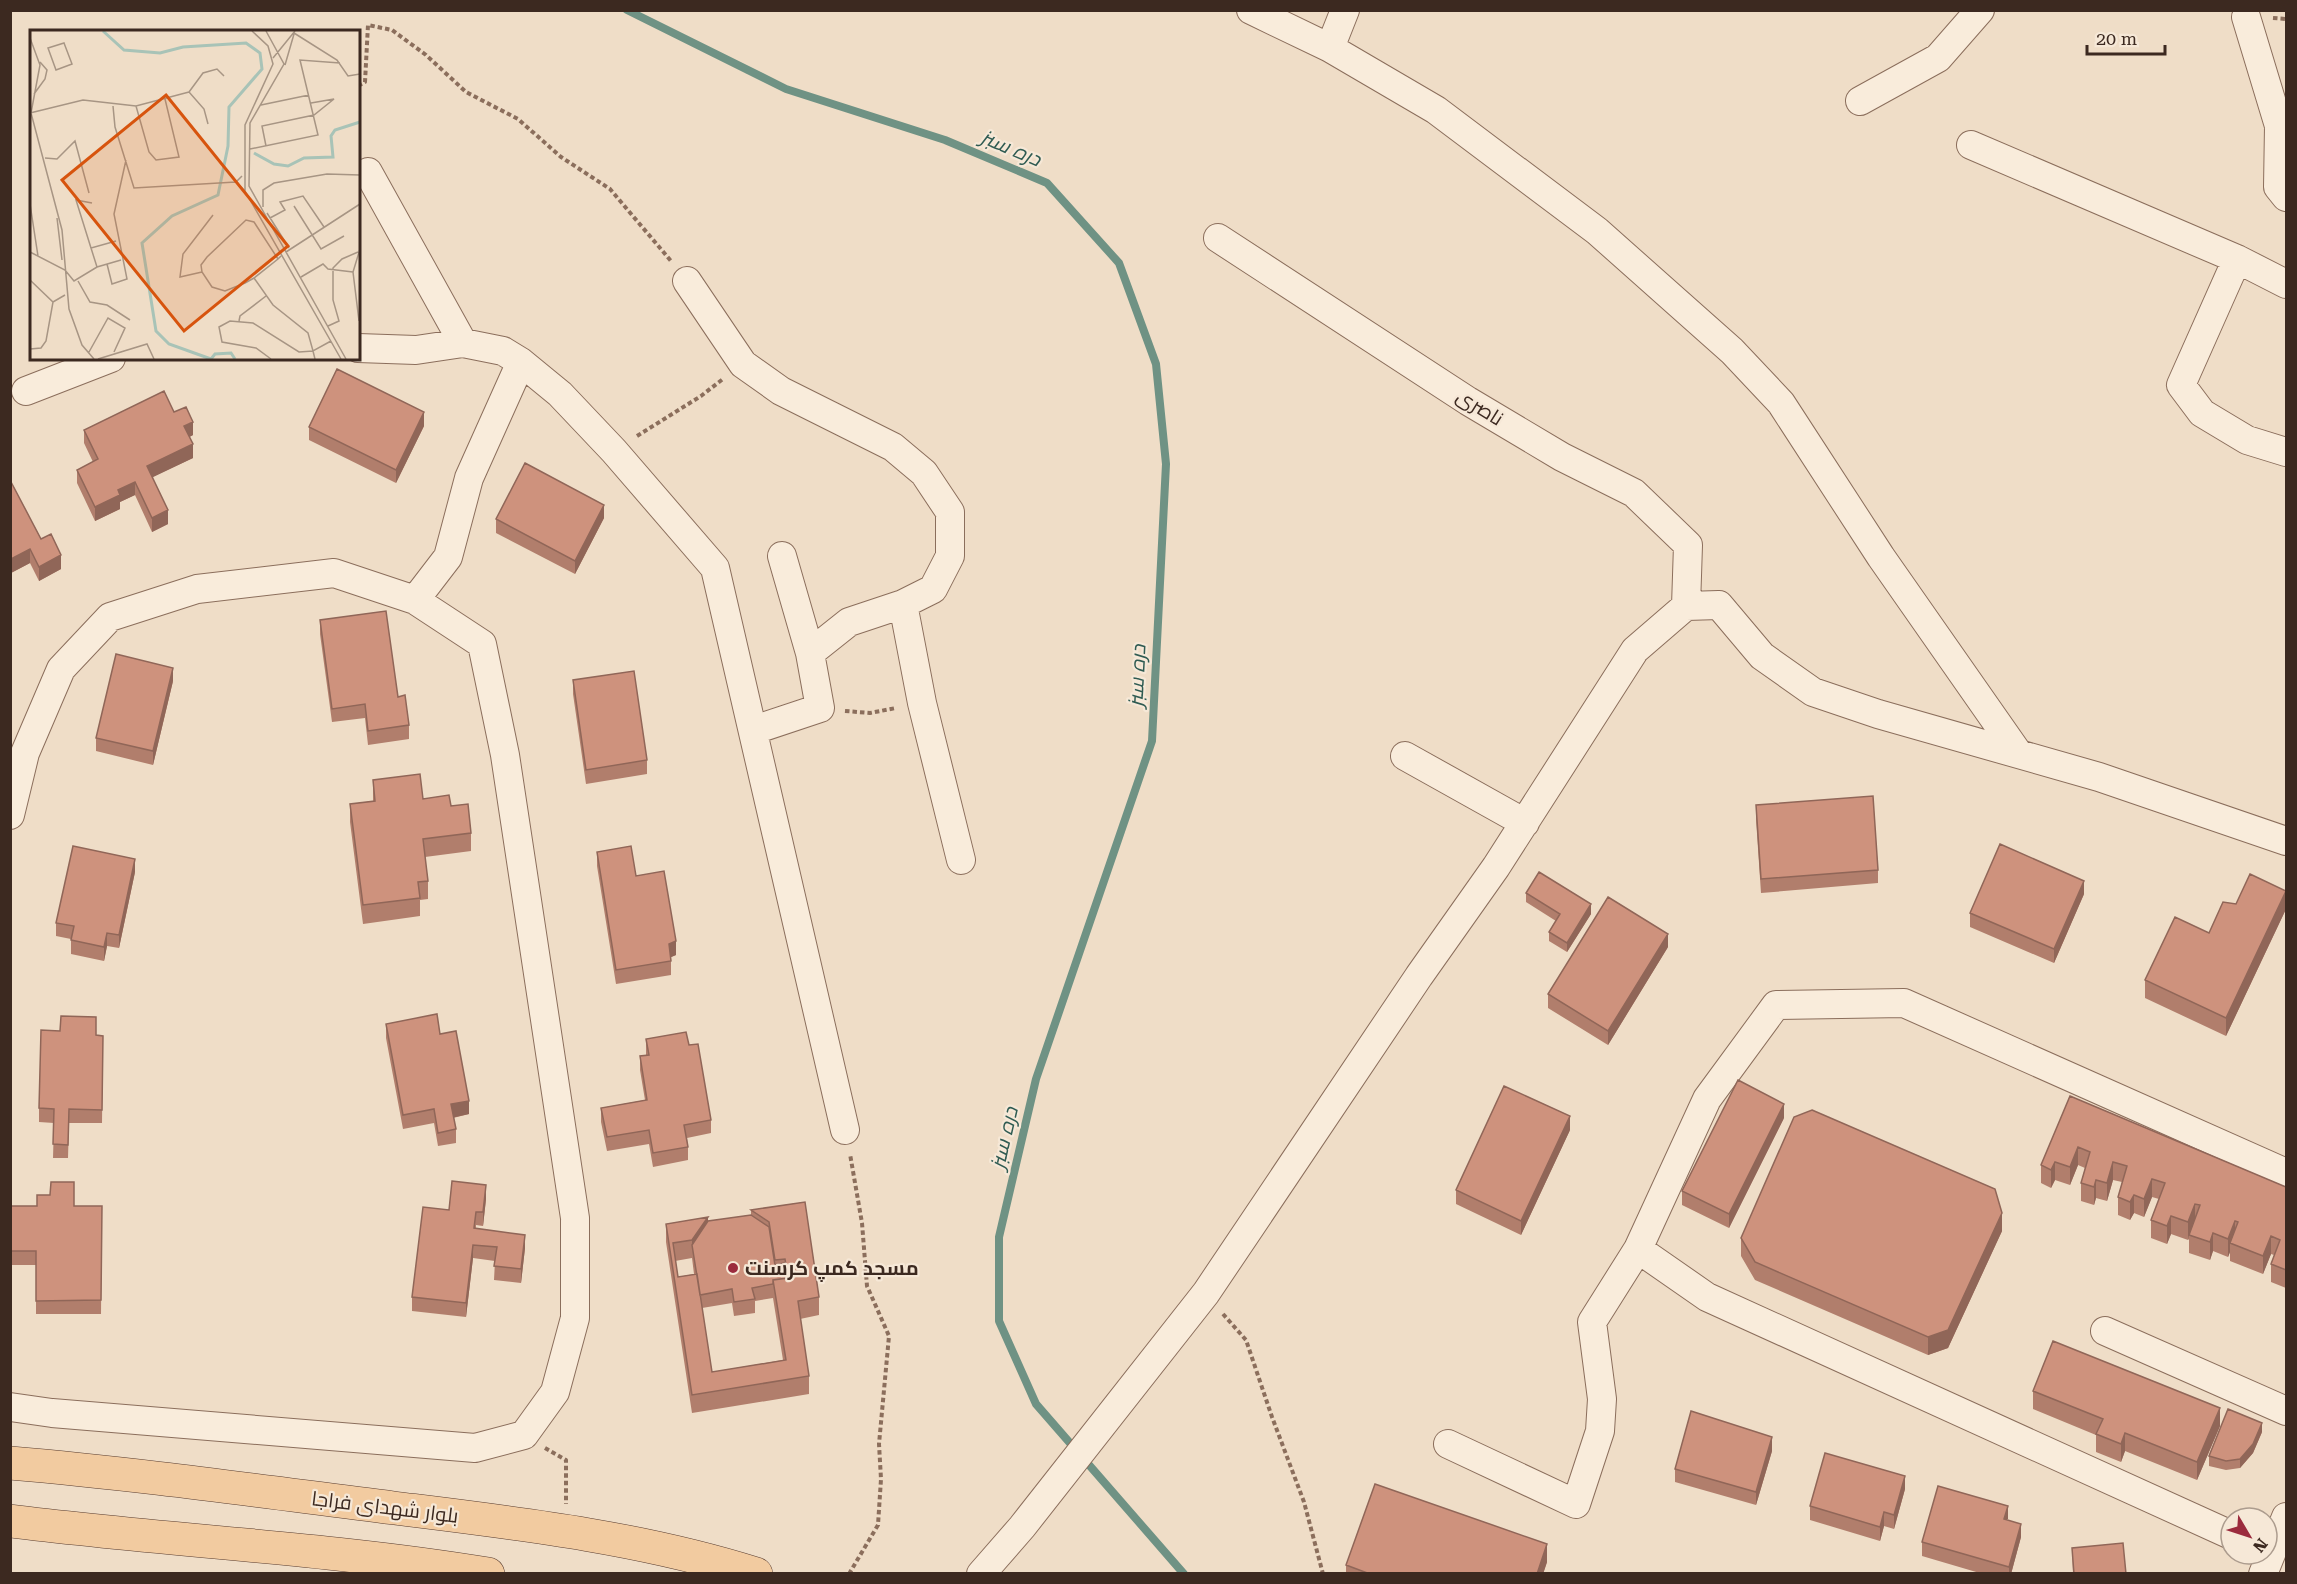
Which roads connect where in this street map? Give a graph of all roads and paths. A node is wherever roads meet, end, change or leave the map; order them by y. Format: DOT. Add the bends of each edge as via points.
graph roads {
  1 [pos="1251,10"];
  2 [pos="1345,10"];
  3 [pos="1980,10"];
  4 [pos="2246,17"];
  5 [pos="1330,48"];
  6 [pos="360,85"];
  7 [pos="1860,101"];
  8 [pos="1971,145"];
  9 [pos="368,172"];
  10 [pos="2286,197"];
  11 [pos="1218,238"];
  12 [pos="2237,259"];
  13 [pos="687,280"];
  14 [pos="2286,284"];
  15 [pos="463,343"];
  16 [pos="360,348"];
  17 [pos="106,360"];
  18 [pos="521,362"];
  19 [pos="743,364"];
  20 [pos="26,391"];
  21 [pos="614,451"];
  22 [pos="2286,452"];
  23 [pos="782,556"];
  24 [pos="416,600"];
  25 [pos="903,604"];
  26 [pos="1686,606"];
  27 [pos="810,653"];
  28 [pos="922,703"];
  29 [pos="820,708"];
  30 [pos="754,730"];
  31 [pos="2018,753"];
  32 [pos="1406,756"];
  33 [pos="10,815"];
  34 [pos="1525,823"];
  35 [pos="2286,841"];
  36 [pos="961,860"];
  37 [pos="845,1130"];
  38 [pos="2286,1173"];
  39 [pos="1638,1249"];
  40 [pos="1206,1293"];
  41 [pos="2105,1331"];
  42 [pos="10,1407"];
  43 [pos="2286,1411"];
  44 [pos="524,1435"];
  45 [pos="1448,1444"];
  46 [pos="10,1463"];
  47 [pos="2286,1517"];
  48 [pos="10,1521"];
  49 [pos="566,1530"];
  50 [pos="2219,1530"];
  51 [pos="2279,1533"];
  52 [pos="488,1574"];
  53 [pos="756,1574"];
  54 [pos="849,1574"];
  55 [pos="981,1574"];
  56 [pos="1323,1574"];
  1 -- 5 [label="street"];
  2 -- 5 [label="street"];
  3 -- 7 [label="street" via="1938,58"];
  4 -- 10 [label="street" via="2279,126 2278,187"];
  5 -- 31 [label="street" via="1436,110 1597,231 1732,351 1781,403 1881,557"];
  6 -- 13 [label="path" via="365,82 368,25 392,30 466,92 518,119 561,157 610,189"];
  8 -- 12 [label="street"];
  9 -- 15 [label="street"];
  11 -- 26 [label="street, ناصری" via="1468,401 1562,457 1634,493 1688,545"];
  12 -- 14 [label="street"];
  12 -- 22 [label="street" via="2181,385 2202,413 2247,440"];
  13 -- 19 [label="street"];
  15 -- 16 [label="street" via="416,350"];
  15 -- 18 [label="street" via="503,351"];
  17 -- 20 [label="street"];
  18 -- 21 [label="street" via="560,394"];
  18 -- 24 [label="street" via="469,478 448,557"];
  19 -- 21 [label="path" via="701,396"];
  19 -- 25 [label="street" via="781,391 893,447 924,473 937,492 950,512 950,556 933,589"];
  21 -- 30 [label="street" via="715,568"];
  23 -- 27 [label="street"];
  24 -- 33 [label="street" via="334,573 197,589 110,617 62,669 25,753"];
  24 -- 44 [label="street" via="482,644 505,755 575,1218 575,1318 555,1392"];
  25 -- 27 [label="street" via="849,622"];
  25 -- 28 [label="street"];
  26 -- 31 [label="street" via="1719,605 1762,656 1813,692"];
  26 -- 34 [label="street" via="1635,650"];
  27 -- 29 [label="street"];
  28 -- 29 [label="path" via="870,713"];
  28 -- 36 [label="street"];
  29 -- 30 [label="street"];
  30 -- 37 [label="street"];
  31 -- 35 [label="street"];
  32 -- 34 [label="street"];
  34 -- 40 [label="street"];
  37 -- 54 [label="path" via="862,1223 867,1286 889,1336 879,1444 878,1525"];
  38 -- 39 [label="street" via="1904,1003 1776,1005 1707,1099"];
  39 -- 45 [label="street" via="1592,1322 1602,1399 1600,1431 1576,1504"];
  39 -- 50 [label="street" via="1707,1297"];
  40 -- 55 [label="street"];
  40 -- 56 [label="path" via="1245,1340 1304,1502"];
  41 -- 43 [label="street"];
  42 -- 44 [label="street" via="475,1448"];
  44 -- 49 [label="path" via="566,1460"];
  46 -- 49 [label="main road, بلوار شهدای فراجا"];
  47 -- 51 [label="street"];
  48 -- 52 [label="main road" via="406,1560"];
  49 -- 53 [label="main road, بلوار شهدای فراجا"];
}
